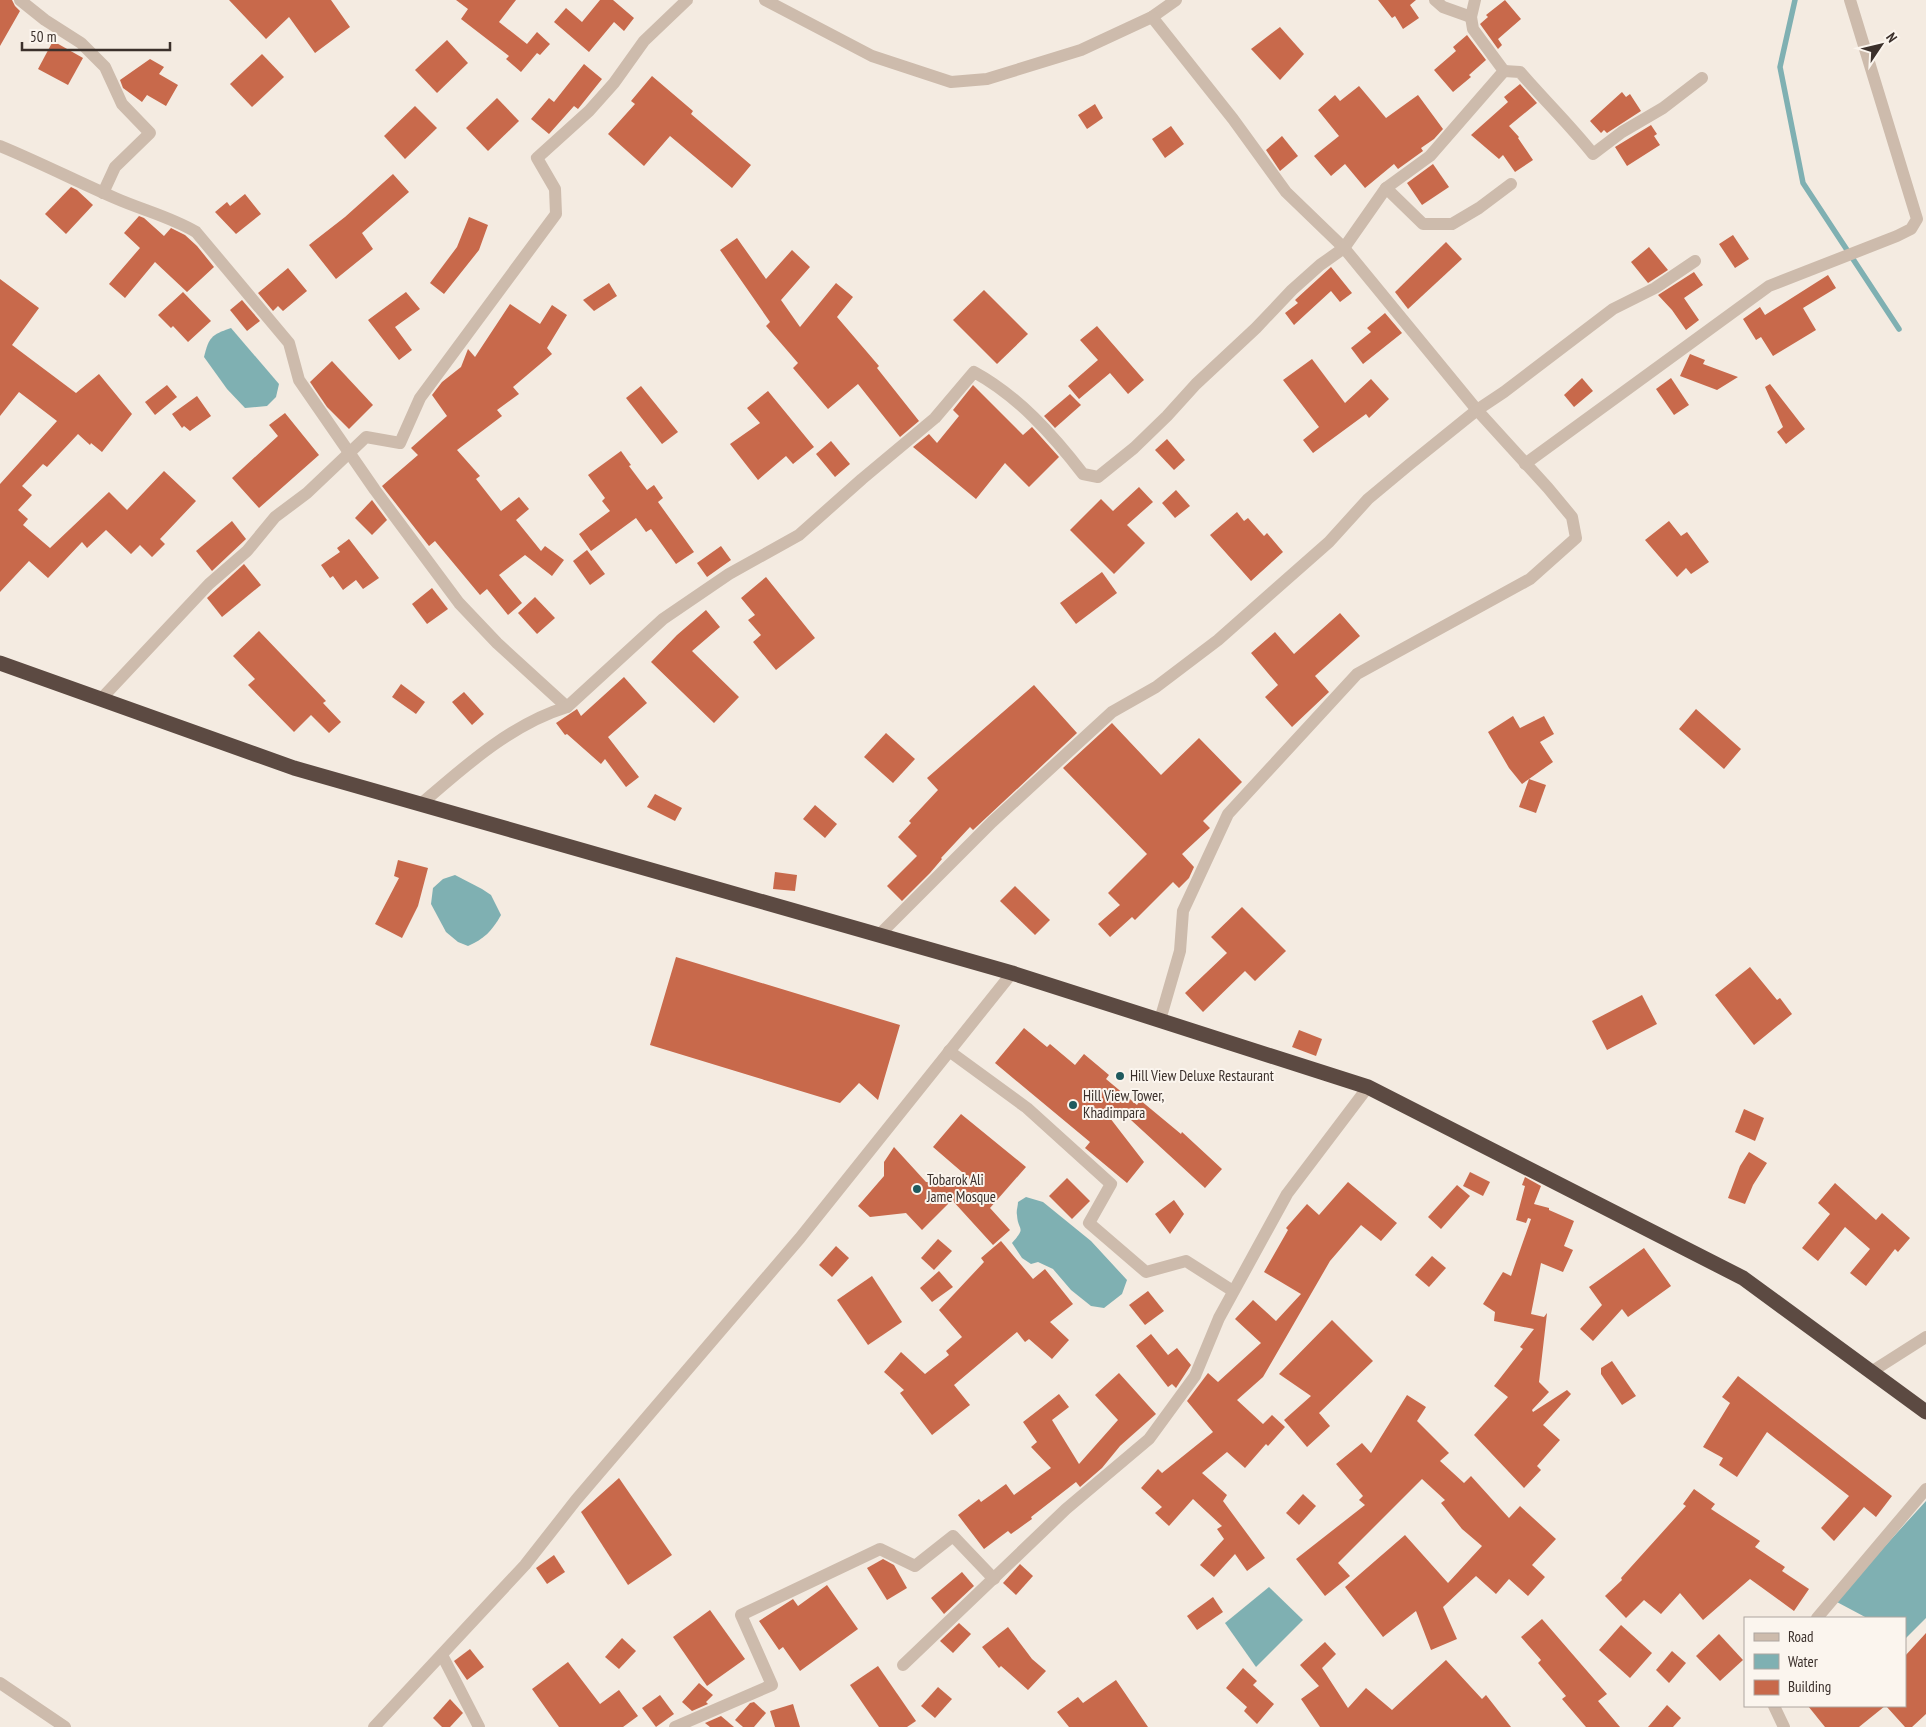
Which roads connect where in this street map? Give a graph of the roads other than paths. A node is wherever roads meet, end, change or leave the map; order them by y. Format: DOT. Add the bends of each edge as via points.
graph roads {
  1 [pos="20,0"];
  2 [pos="687,0"];
  3 [pos="765,0"];
  4 [pos="1176,0"];
  5 [pos="1436,0"];
  6 [pos="1475,0"];
  7 [pos="1850,0"];
  8 [pos="1471,17"];
  9 [pos="1152,18"];
  10 [pos="1504,71"];
  11 [pos="1702,78"];
  12 [pos="0,146"];
  13 [pos="1511,184"];
  14 [pos="1386,188"];
  15 [pos="103,193"];
  16 [pos="1344,248"];
  17 [pos="1695,261"];
  18 [pos="1477,410"];
  19 [pos="350,452"];
  20 [pos="1525,464"];
  21 [pos="0,663"];
  22 [pos="101,699"];
  23 [pos="567,707"];
  24 [pos="421,804"];
  25 [pos="879,935"];
  26 [pos="1012,973"];
  27 [pos="1160,1020"];
  28 [pos="949,1052"];
  29 [pos="1368,1087"];
  30 [pos="1233,1291"];
  31 [pos="1926,1337"];
  32 [pos="1871,1372"];
  33 [pos="1926,1412"];
  34 [pos="1926,1489"];
  35 [pos="994,1579"];
  36 [pos="1818,1617"];
  37 [pos="442,1655"];
  38 [pos="903,1665"];
  39 [pos="0,1683"];
  40 [pos="1774,1707"];
  41 [pos="65,1727"];
  42 [pos="374,1727"];
  43 [pos="480,1727"];
  44 [pos="675,1727"];
  45 [pos="1784,1727"];
  1 -- 15 [label="street" via="81,42 105,67 122,104 150,133 115,167"];
  2 -- 19 [label="street" via="644,42 589,111 537,158 555,189 556,214 420,398 400,443 366,437"];
  3 -- 9 [label="street" via="872,56 951,82 987,78 1082,50"];
  4 -- 9 [label="street"];
  5 -- 8 [label="street" via="1443,7"];
  6 -- 8 [label="street"];
  7 -- 20 [label="street" via="1917,219 1911,229 1769,286"];
  8 -- 10 [label="street" via="1472,29"];
  9 -- 16 [label="street" via="1233,119 1286,192"];
  10 -- 11 [label="street" via="1520,72 1593,154"];
  10 -- 14 [label="street" via="1430,156"];
  12 -- 15 [label="street"];
  13 -- 14 [label="street" via="1452,224 1422,224"];
  14 -- 16 [label="street"];
  15 -- 19 [label="street" via="180,222 196,232 289,344 299,380"];
  16 -- 18 [label="street"];
  16 -- 23 [label="street" via="1292,290 1134,448 1098,477 1083,474 1055,438 996,384 974,372 935,418 799,535 730,574 662,619"];
  17 -- 18 [label="street" via="1655,288 1613,308"];
  18 -- 20 [label="street"];
  18 -- 25 [label="street" via="1368,499 1329,542 1218,640 1156,687 1112,712 992,822"];
  19 -- 22 [label="street" via="308,493 275,517 247,551 210,584"];
  19 -- 23 [label="street" via="459,603"];
  20 -- 27 [label="street" via="1572,517 1576,538 1530,579 1357,674 1228,814 1183,910 1180,951"];
  21 -- 22 [label="highway"];
  22 -- 24 [label="highway" via="294,768"];
  23 -- 24 [label="street" via="547,713 480,753"];
  24 -- 25 [label="highway"];
  25 -- 26 [label="highway"];
  26 -- 27 [label="highway"];
  26 -- 28 [label="street"];
  27 -- 29 [label="highway"];
  28 -- 30 [label="street" via="1027,1108 1111,1184 1089,1223 1146,1272 1186,1261"];
  28 -- 37 [label="street" via="800,1238 582,1493 525,1565"];
  29 -- 30 [label="street" via="1287,1194"];
  29 -- 32 [label="highway" via="1744,1278"];
  30 -- 35 [label="street" via="1195,1376 1149,1439 1066,1509"];
  31 -- 32 [label="street"];
  32 -- 33 [label="highway"];
  34 -- 36 [label="street"];
  35 -- 38 [label="street"];
  35 -- 44 [label="street" via="953,1536 915,1566 880,1549 741,1615 772,1685"];
  37 -- 42 [label="street"];
  37 -- 43 [label="street"];
  39 -- 41 [label="street"];
  40 -- 45 [label="street"];
}
